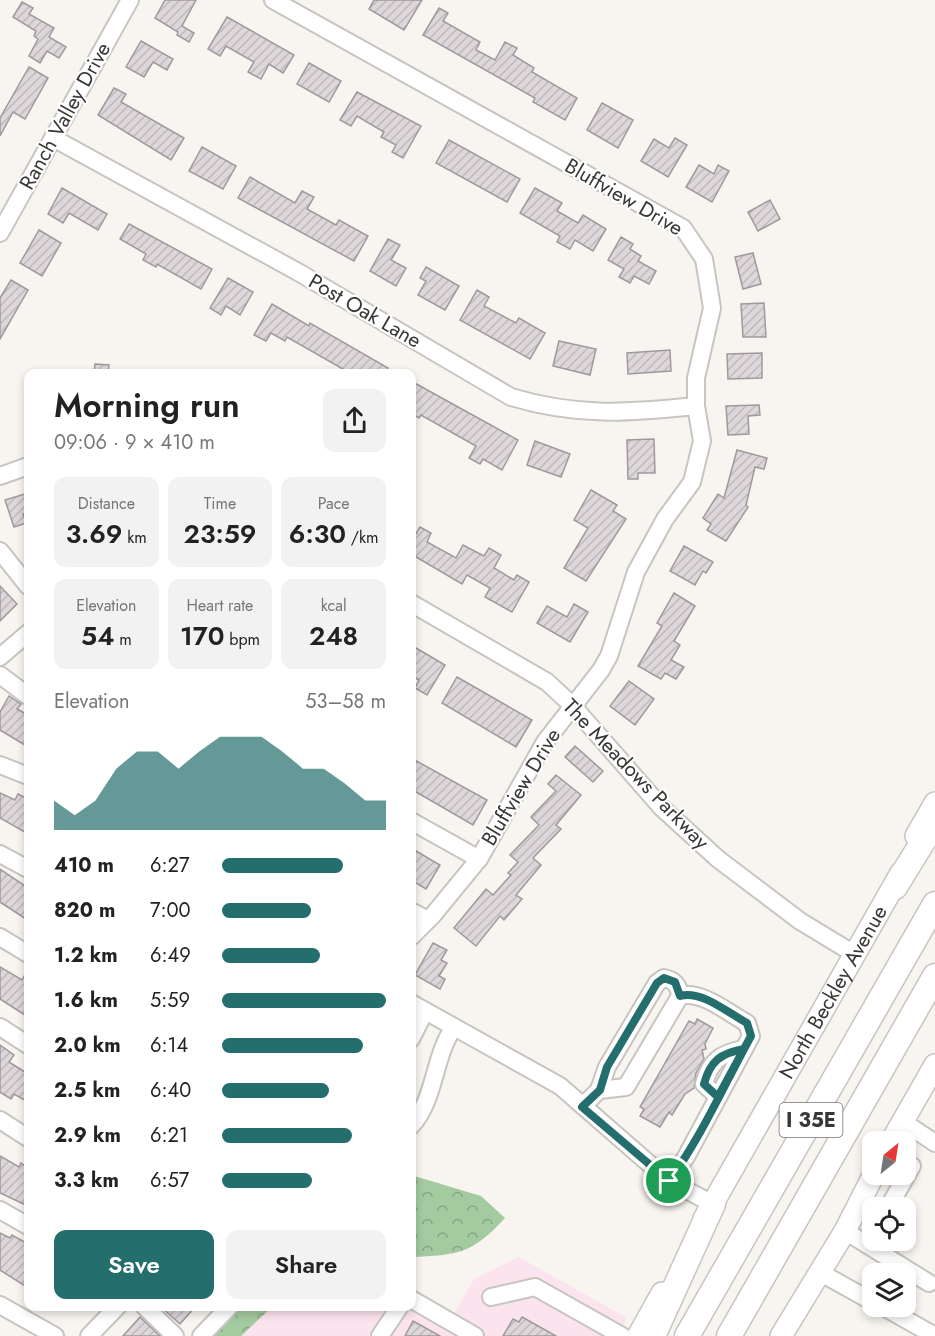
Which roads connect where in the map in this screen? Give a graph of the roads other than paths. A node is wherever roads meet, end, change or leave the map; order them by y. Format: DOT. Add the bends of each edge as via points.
graph roads {
  1 [pos="130,0"];
  2 [pos="273,0"];
  3 [pos="53,138"];
  4 [pos="0,233"];
  5 [pos="696,406"];
  6 [pos="24,467"];
  7 [pos="0,476"];
  8 [pos="0,551"];
  9 [pos="24,581"];
  10 [pos="416,606"];
  11 [pos="24,636"];
  12 [pos="0,657"];
  13 [pos="0,675"];
  14 [pos="24,693"];
  15 [pos="572,705"];
  16 [pos="0,765"];
  17 [pos="24,774"];
  18 [pos="935,803"];
  19 [pos="935,822"];
  20 [pos="416,824"];
  21 [pos="0,854"];
  22 [pos="479,859"];
  23 [pos="24,867"];
  24 [pos="895,887"];
  25 [pos="935,904"];
  26 [pos="416,913"];
  27 [pos="428,920"];
  28 [pos="416,932"];
  29 [pos="0,937"];
  30 [pos="24,952"];
  31 [pos="856,955"];
  32 [pos="935,976"];
  33 [pos="680,996"];
  34 [pos="418,1007"];
  35 [pos="0,1027"];
  36 [pos="454,1027"];
  37 [pos="24,1042"];
  38 [pos="935,1065"];
  39 [pos="600,1090"];
  40 [pos="582,1107"];
  41 [pos="0,1120"];
  42 [pos="416,1120"];
  43 [pos="902,1121"];
  44 [pos="897,1131"];
  45 [pos="24,1135"];
  46 [pos="935,1143"];
  47 [pos="669,1181"];
  48 [pos="868,1185"];
  49 [pos="713,1204"];
  50 [pos="0,1210"];
  51 [pos="24,1224"];
  52 [pos="845,1231"];
  53 [pos="862,1236"];
  54 [pos="886,1251"];
  55 [pos="821,1273"];
  56 [pos="929,1283"];
  57 [pos="862,1296"];
  58 [pos="491,1297"];
  59 [pos="416,1302"];
  60 [pos="0,1305"];
  61 [pos="113,1311"];
  62 [pos="150,1311"];
  63 [pos="163,1311"];
  64 [pos="225,1311"];
  65 [pos="397,1311"];
  66 [pos="901,1317"];
  67 [pos="55,1336"];
  68 [pos="89,1336"];
  69 [pos="175,1336"];
  70 [pos="189,1336"];
  71 [pos="201,1336"];
  72 [pos="380,1336"];
  73 [pos="475,1336"];
  74 [pos="622,1336"];
  75 [pos="638,1336"];
  76 [pos="653,1336"];
  77 [pos="687,1336"];
  78 [pos="729,1336"];
  79 [pos="781,1336"];
  80 [pos="935,1336"];
  1 -- 3 [label="street, Ranch Valley Drive"];
  2 -- 5 [label="street, Bluffview Drive" via="683,228 704,259 712,308 696,378"];
  3 -- 4 [label="street, Ranch Valley Drive"];
  3 -- 5 [label="street, Post Oak Lane" via="298,272 511,397 549,408 615,414"];
  5 -- 15 [label="street, Bluffview Drive" via="702,441 692,482 665,519 636,572 597,678"];
  6 -- 7 [label="street"];
  8 -- 9 [label="street"];
  10 -- 15 [label="street, The Meadows Parkway" via="547,682"];
  11 -- 12 [label="street"];
  13 -- 14 [label="street"];
  15 -- 22 [label="street, Bluffview Drive" via="545,742"];
  15 -- 31 [label="street, The Meadows Parkway" via="662,807 718,859 800,921"];
  16 -- 17 [label="street"];
  18 -- 24 [label="main road, North Beckley Avenue" via="915,837"];
  19 -- 24 [label="highway"];
  20 -- 22 [label="street"];
  21 -- 23 [label="street"];
  22 -- 27 [label="street, Bluffview Drive"];
  24 -- 31 [label="main road, North Beckley Avenue"];
  25 -- 77 [label="highway, I 35E"];
  26 -- 27 [label="street"];
  27 -- 28 [label="street, Bluffview Drive"];
  29 -- 30 [label="street"];
  31 -- 49 [label="main road, North Beckley Avenue"];
  32 -- 78 [label="highway, I 35E"];
  33 -- 39 [label="street" via="626,1087"];
  33 -- 39 [label="street" via="670,979 657,983 607,1067"];
  33 -- 47 [label="street" via="699,997 747,1023 751,1036"];
  34 -- 36 [label="street"];
  35 -- 37 [label="street"];
  36 -- 40 [label="street" via="560,1086"];
  36 -- 42 [label="street" via="443,1043 422,1113"];
  38 -- 43 [label="main road"];
  39 -- 40 [label="street"];
  40 -- 47 [label="street"];
  41 -- 45 [label="street"];
  43 -- 44 [label="main road"];
  43 -- 46 [label="street"];
  47 -- 49 [label="street"];
  48 -- 52 [label="main road"];
  49 -- 75 [label="main road, North Beckley Avenue"];
  49 -- 76 [label="highway"];
  50 -- 51 [label="street"];
  52 -- 53 [label="street"];
  52 -- 55 [label="main road"];
  54 -- 56 [label="street"];
  55 -- 57 [label="street"];
  55 -- 79 [label="main road"];
  58 -- 74 [label="street" via="535,1287"];
  59 -- 73 [label="street"];
  60 -- 67 [label="street"];
  61 -- 68 [label="street"];
  62 -- 69 [label="street"];
  63 -- 70 [label="street"];
  64 -- 71 [label="street"];
  65 -- 72 [label="street"];
  66 -- 80 [label="street"];
}
